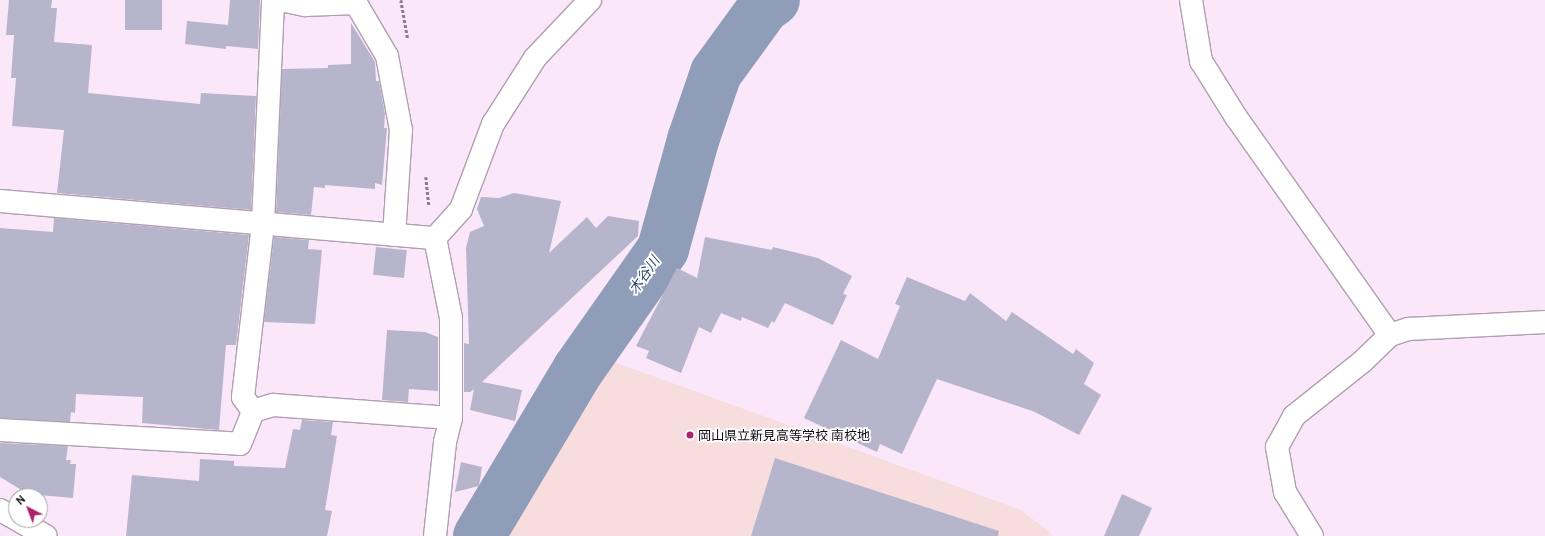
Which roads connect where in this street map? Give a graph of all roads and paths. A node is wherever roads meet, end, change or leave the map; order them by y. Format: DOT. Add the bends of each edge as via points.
graph roads {
  1 [pos="273,0"];
  2 [pos="281,0"];
  3 [pos="590,0"];
  4 [pos="1191,0"];
  5 [pos="355,2"];
  6 [pos="0,201"];
  7 [pos="263,223"];
  8 [pos="394,235"];
  9 [pos="435,238"];
  10 [pos="1545,322"];
  11 [pos="1390,335"];
  12 [pos="253,411"];
  13 [pos="451,418"];
  14 [pos="0,430"];
  15 [pos="32,528"];
  16 [pos="46,536"];
  17 [pos="435,536"];
  18 [pos="1312,536"];
  1 -- 7 [label="main road"];
  2 -- 5 [label="main road" via="305,5"];
  3 -- 9 [label="main road" via="535,58 493,124 461,209"];
  4 -- 11 [label="main road" via="1201,61 1236,117"];
  5 -- 8 [label="main road" via="387,56 401,130"];
  6 -- 7 [label="main road"];
  7 -- 8 [label="main road"];
  7 -- 12 [label="main road" via="243,397"];
  8 -- 9 [label="main road"];
  9 -- 13 [label="main road" via="451,318"];
  10 -- 11 [label="main road" via="1409,329"];
  11 -- 18 [label="main road" via="1362,362 1294,416 1277,447 1285,492"];
  12 -- 13 [label="main road" via="273,405"];
  12 -- 14 [label="main road" via="240,444"];
  13 -- 17 [label="main road" via="445,442"];
  15 -- 16 [label="main road"];
}
